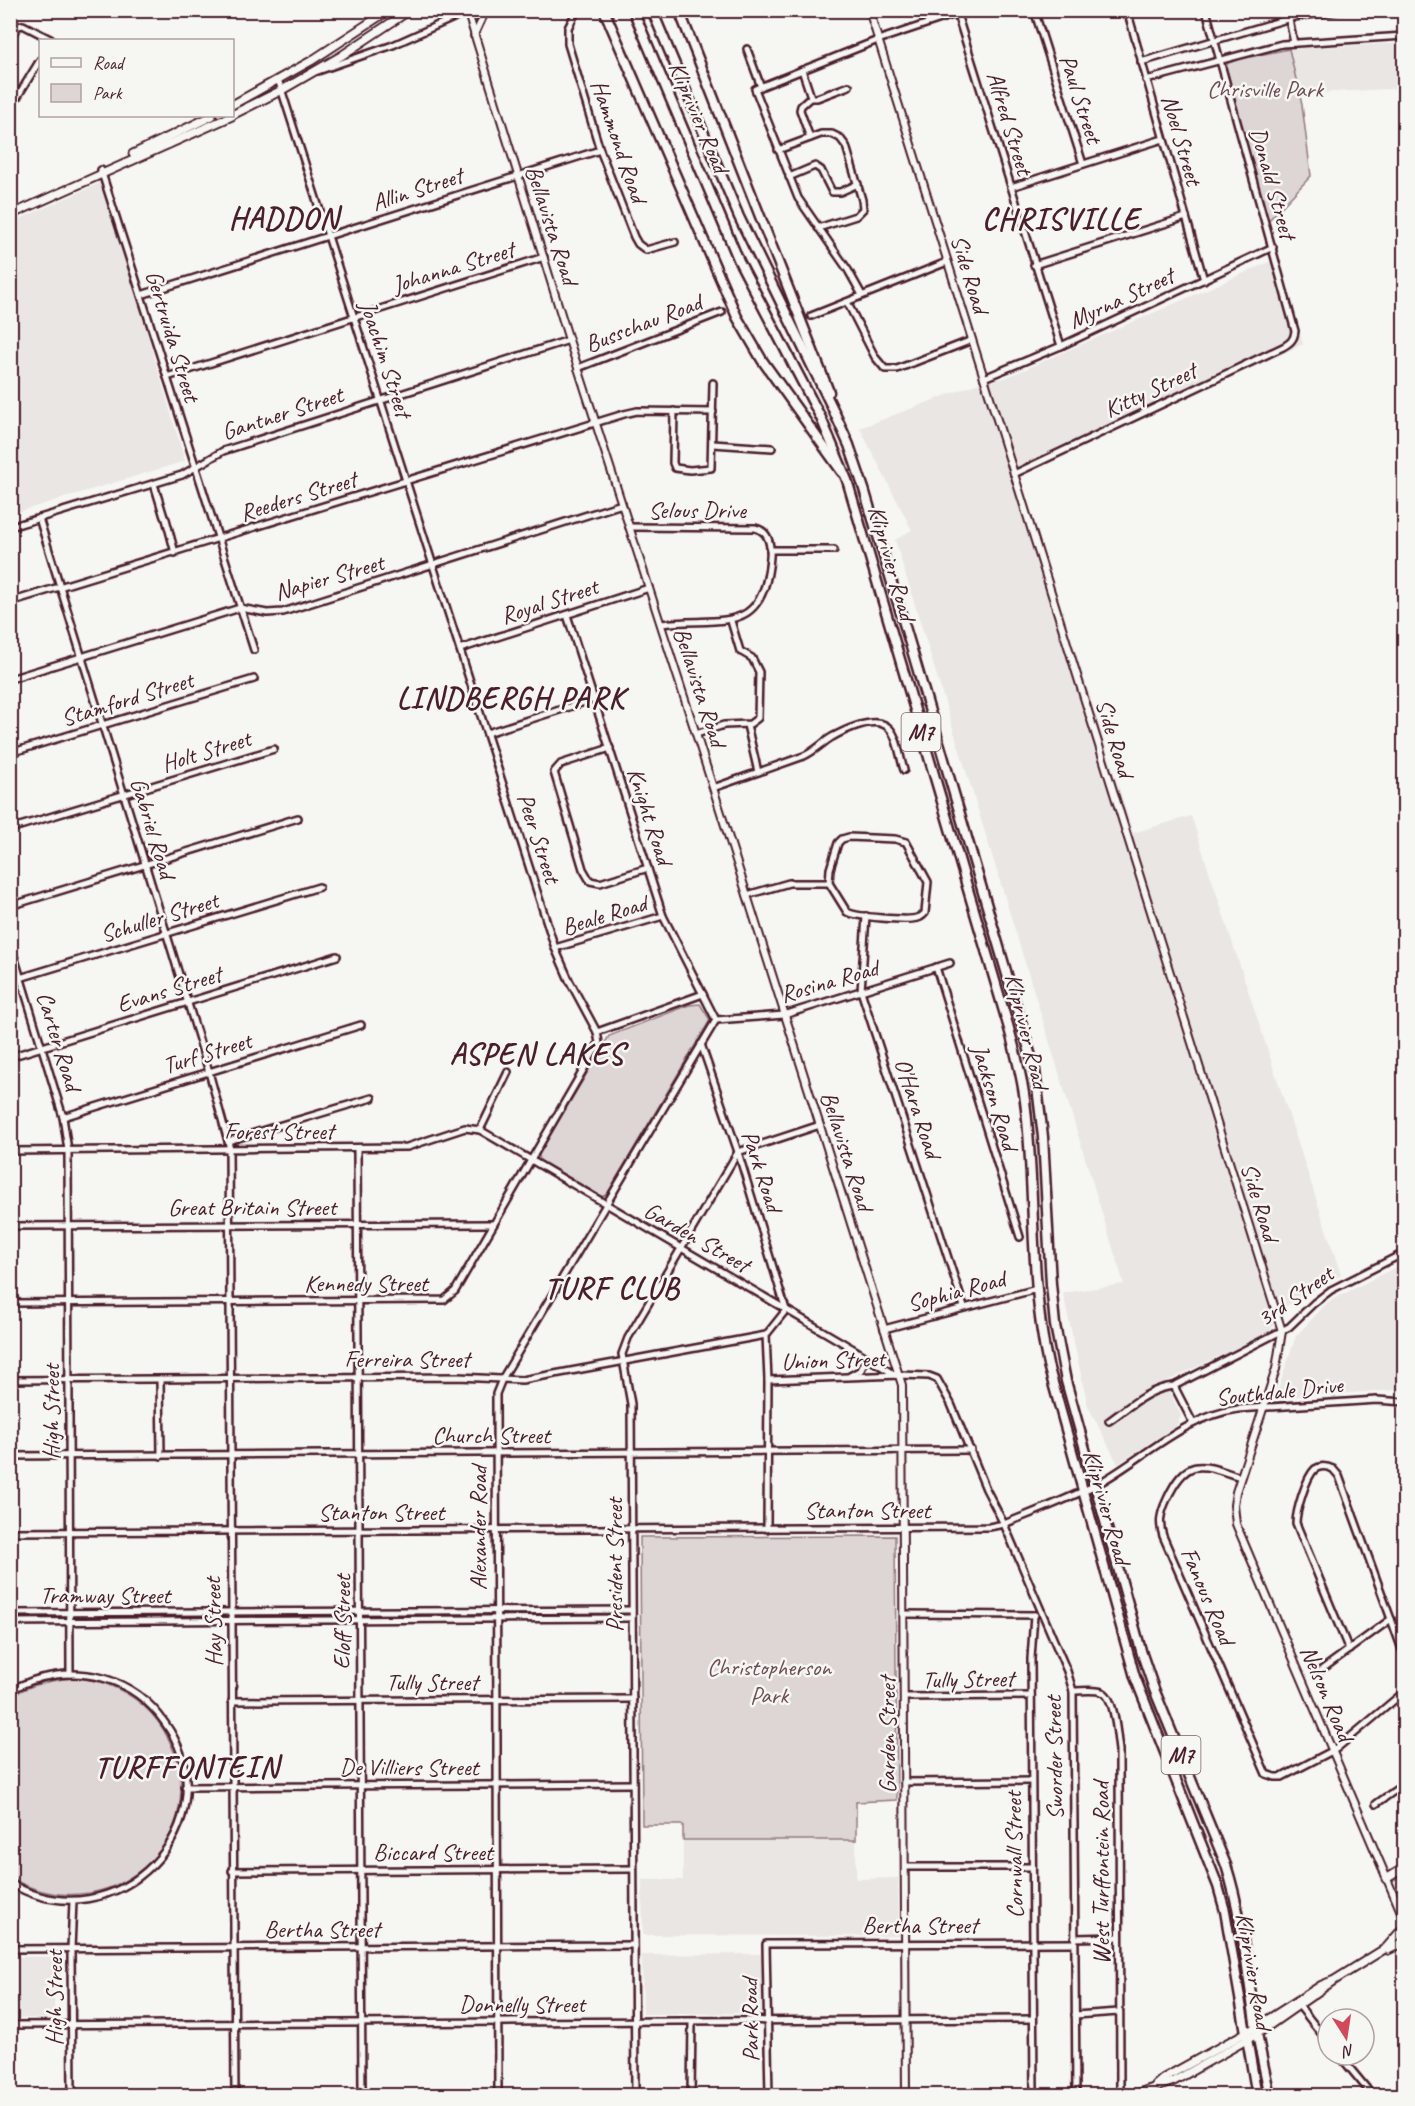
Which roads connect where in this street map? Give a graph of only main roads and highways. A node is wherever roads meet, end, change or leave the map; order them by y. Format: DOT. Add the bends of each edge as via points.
graph roads {
  1 [pos="389,10"];
  2 [pos="410,10"];
  3 [pos="604,10"];
  4 [pos="633,10"];
  5 [pos="652,10"];
  6 [pos="679,10"];
  7 [pos="234,104"];
  8 [pos="234,114"];
  9 [pos="210,117"];
  10 [pos="227,117"];
  11 [pos="102,172"];
  12 [pos="10,213"];
  13 [pos="832,407"];
  14 [pos="847,480"];
  15 [pos="1404,1868"];
  16 [pos="1386,1879"];
  17 [pos="1404,1927"];
  18 [pos="1404,1942"];
  19 [pos="1376,1955"];
  20 [pos="1257,2031"];
  21 [pos="1246,2037"];
  22 [pos="1130,2096"];
  23 [pos="1257,2096"];
  24 [pos="1270,2096"];
  1 -- 7 [label="main road" via="311,61"];
  2 -- 8 [label="main road" via="358,46"];
  3 -- 14 [label="main road" via="737,317 762,360"];
  4 -- 14 [label="main road, Kliprivier Road / M7" via="739,261 822,418"];
  5 -- 13 [label="main road, Kliprivier Road / M7" via="752,248"];
  6 -- 13 [label="main road" via="828,387"];
  9 -- 11 [label="main road"];
  10 -- 11 [label="main road"];
  11 -- 12 [label="main road"];
  13 -- 20 [label="main road, Kliprivier Road / M7" via="864,489 1035,1070 1055,1325 1066,1381 1150,1676 1226,1865 1239,1908"];
  14 -- 21 [label="main road, Kliprivier Road / M7" via="1022,1081 1037,1289 1048,1365 1135,1677 1218,1886"];
  15 -- 16 [label="main road"];
  17 -- 19 [label="main road" via="1392,1944"];
  18 -- 19 [label="main road"];
  19 -- 20 [label="main road" via="1322,1984"];
  20 -- 21 [label="main road"];
  20 -- 24 [label="main road, Kliprivier Road / M7"];
  21 -- 22 [label="main road" via="1174,2081"];
  21 -- 23 [label="main road, Kliprivier Road / M7"];
}
